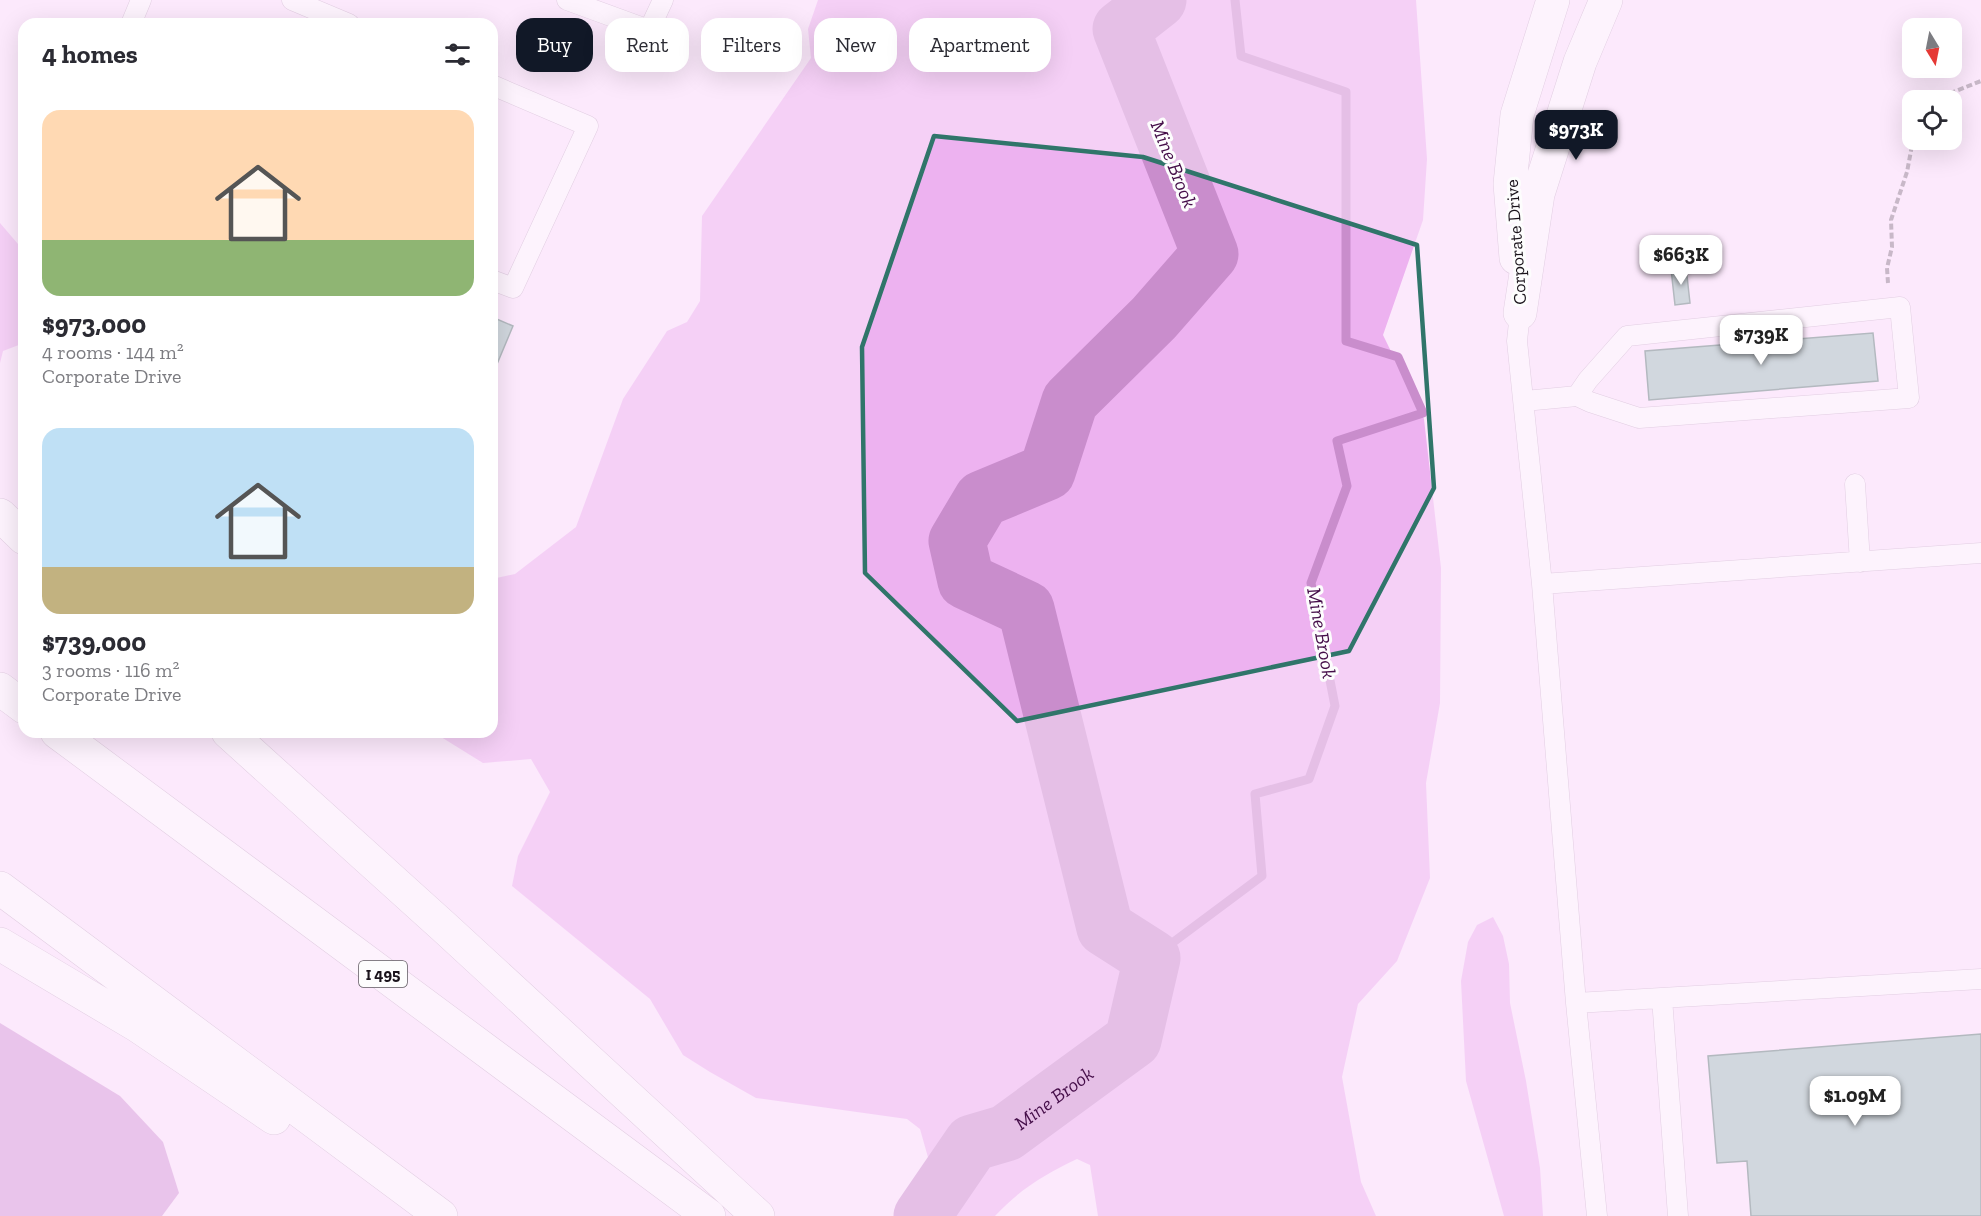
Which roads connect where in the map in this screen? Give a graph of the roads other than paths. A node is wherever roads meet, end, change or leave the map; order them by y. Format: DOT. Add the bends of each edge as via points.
graph roads {
  1 [pos="141,0"];
  2 [pos="292,0"];
  3 [pos="567,0"];
  4 [pos="663,0"];
  5 [pos="1553,0"];
  6 [pos="1606,0"];
  7 [pos="134,18"];
  8 [pos="335,18"];
  9 [pos="498,88"];
  10 [pos="498,282"];
  11 [pos="1520,314"];
  12 [pos="1577,396"];
  13 [pos="1524,401"];
  14 [pos="1856,484"];
  15 [pos="0,515"];
  16 [pos="18,532"];
  17 [pos="1981,553"];
  18 [pos="1860,562"];
  19 [pos="1542,584"];
  20 [pos="0,689"];
  21 [pos="18,702"];
  22 [pos="65,738"];
  23 [pos="235,738"];
  24 [pos="0,888"];
  25 [pos="0,944"];
  26 [pos="1981,979"];
  27 [pos="1662,998"];
  28 [pos="1576,1003"];
  29 [pos="420,1216"];
  30 [pos="441,1216"];
  31 [pos="709,1216"];
  32 [pos="758,1216"];
  33 [pos="1597,1216"];
  34 [pos="1678,1216"];
  1 -- 7 [label="lane"];
  2 -- 8 [label="lane"];
  3 -- 4 [label="lane" via="649,30"];
  5 -- 11 [label="main road, Corporate Drive" via="1515,126 1510,184"];
  6 -- 11 [label="main road, Corporate Drive" via="1580,62 1538,194"];
  9 -- 10 [label="lane" via="588,126 513,288"];
  11 -- 13 [label="lane" via="1517,341"];
  12 -- 12 [label="lane" via="1639,418 1909,398 1900,308 1628,336"];
  12 -- 13 [label="lane"];
  13 -- 19 [label="lane"];
  14 -- 18 [label="lane"];
  15 -- 16 [label="main road"];
  17 -- 18 [label="lane"];
  18 -- 19 [label="lane"];
  19 -- 28 [label="lane"];
  20 -- 21 [label="main road"];
  22 -- 31 [label="main road, I 495"];
  23 -- 32 [label="main road"];
  24 -- 30 [label="main road"];
  25 -- 29 [label="main road" via="138,1026"];
  26 -- 27 [label="lane"];
  27 -- 28 [label="lane"];
  27 -- 34 [label="lane"];
  28 -- 33 [label="lane"];
}
